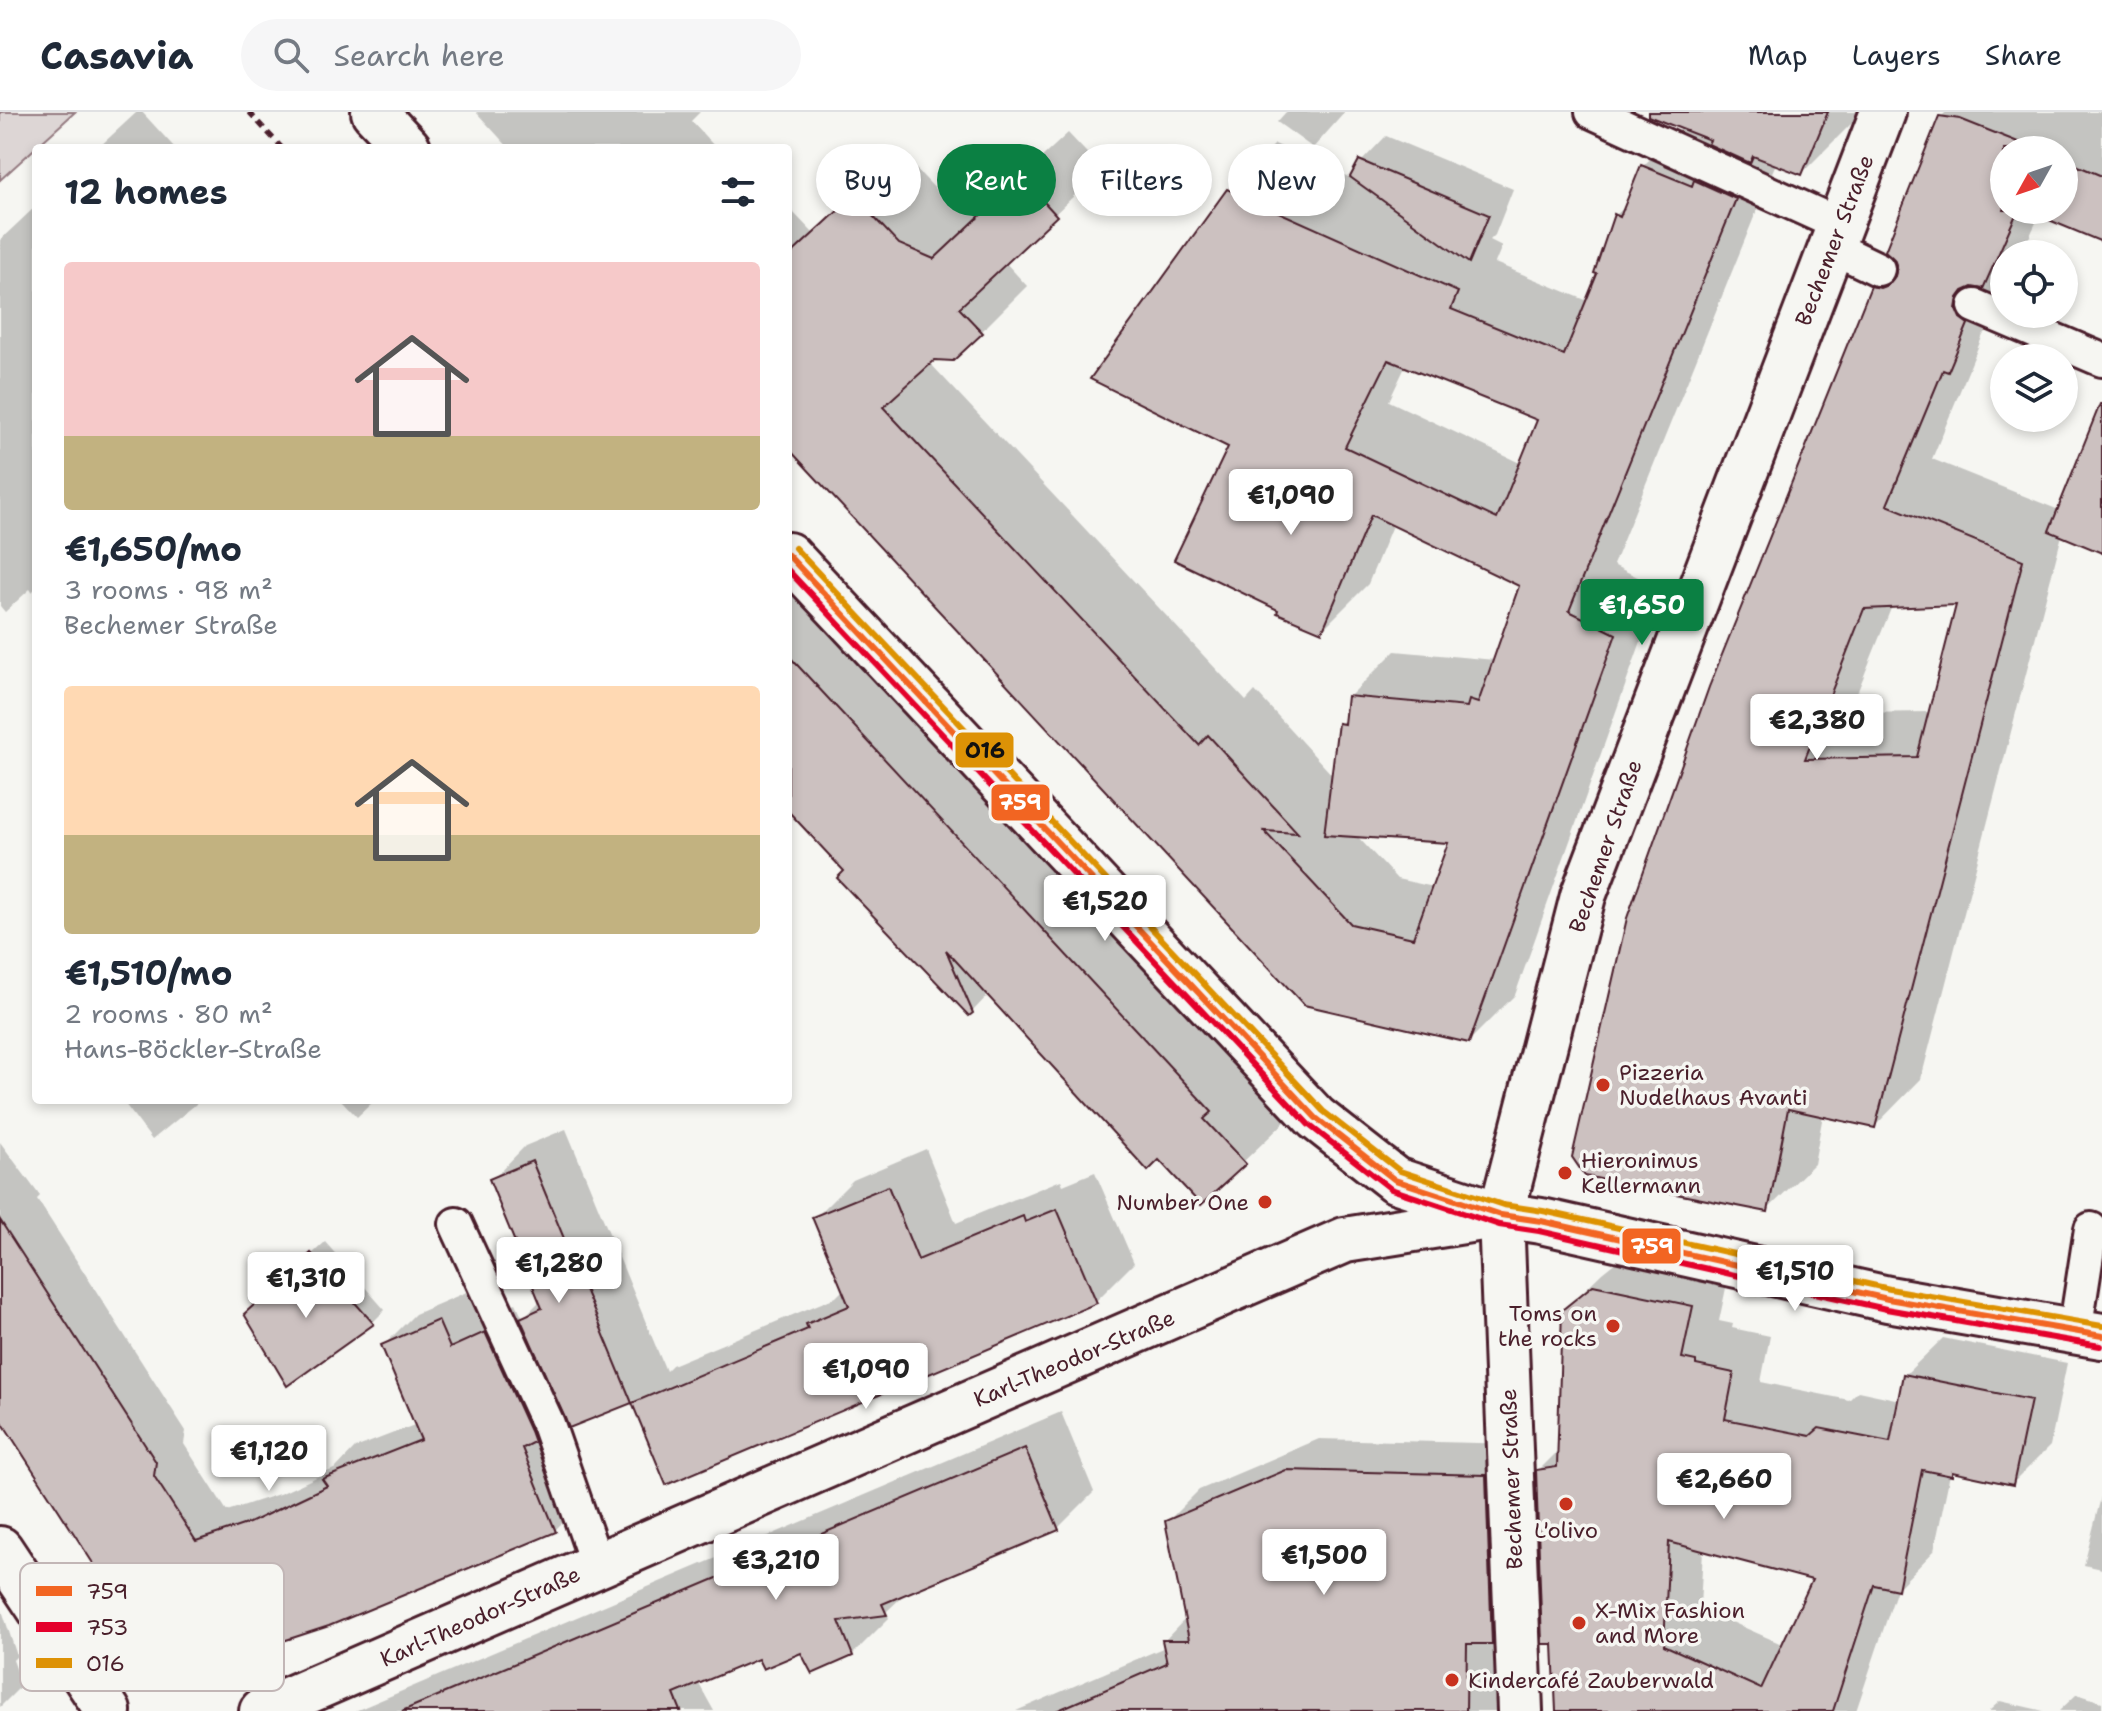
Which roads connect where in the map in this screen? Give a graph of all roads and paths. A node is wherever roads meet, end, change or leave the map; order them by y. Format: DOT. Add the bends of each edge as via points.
graph roads {
  1 [pos="249,112"];
  2 [pos="374,112"];
  3 [pos="1592,112"];
  4 [pos="1883,112"];
  5 [pos="278,144"];
  6 [pos="404,144"];
  7 [pos="1836,236"];
  8 [pos="1878,269"];
  9 [pos="1975,306"];
  10 [pos="2102,360"];
  11 [pos="792,559"];
  12 [pos="1501,1215"];
  13 [pos="456,1224"];
  14 [pos="2091,1229"];
  15 [pos="2088,1334"];
  16 [pos="0,1549"];
  17 [pos="597,1565"];
  18 [pos="20,1579"];
  19 [pos="95,1691"];
  20 [pos="108,1711"];
  21 [pos="262,1711"];
  22 [pos="1520,1711"];
  1 -- 5 [label="path"];
  2 -- 6 [label="street"];
  3 -- 7 [label="lane"];
  4 -- 7 [label="street, Bechemer Straße"];
  7 -- 8 [label="lane"];
  7 -- 12 [label="street, Bechemer Straße" via="1583,896"];
  9 -- 10 [label="lane"];
  11 -- 12 [label="street" via="1316,1118 1395,1180"];
  12 -- 15 [label="street" via="1888,1299"];
  12 -- 17 [label="street, Karl-Theodor-Straße" via="1345,1240"];
  12 -- 22 [label="street, Bechemer Straße"];
  13 -- 17 [label="lane" via="548,1424"];
  14 -- 15 [label="lane"];
  16 -- 18 [label="street"];
  17 -- 21 [label="street, Karl-Theodor-Straße"];
  19 -- 20 [label="street"];
}
